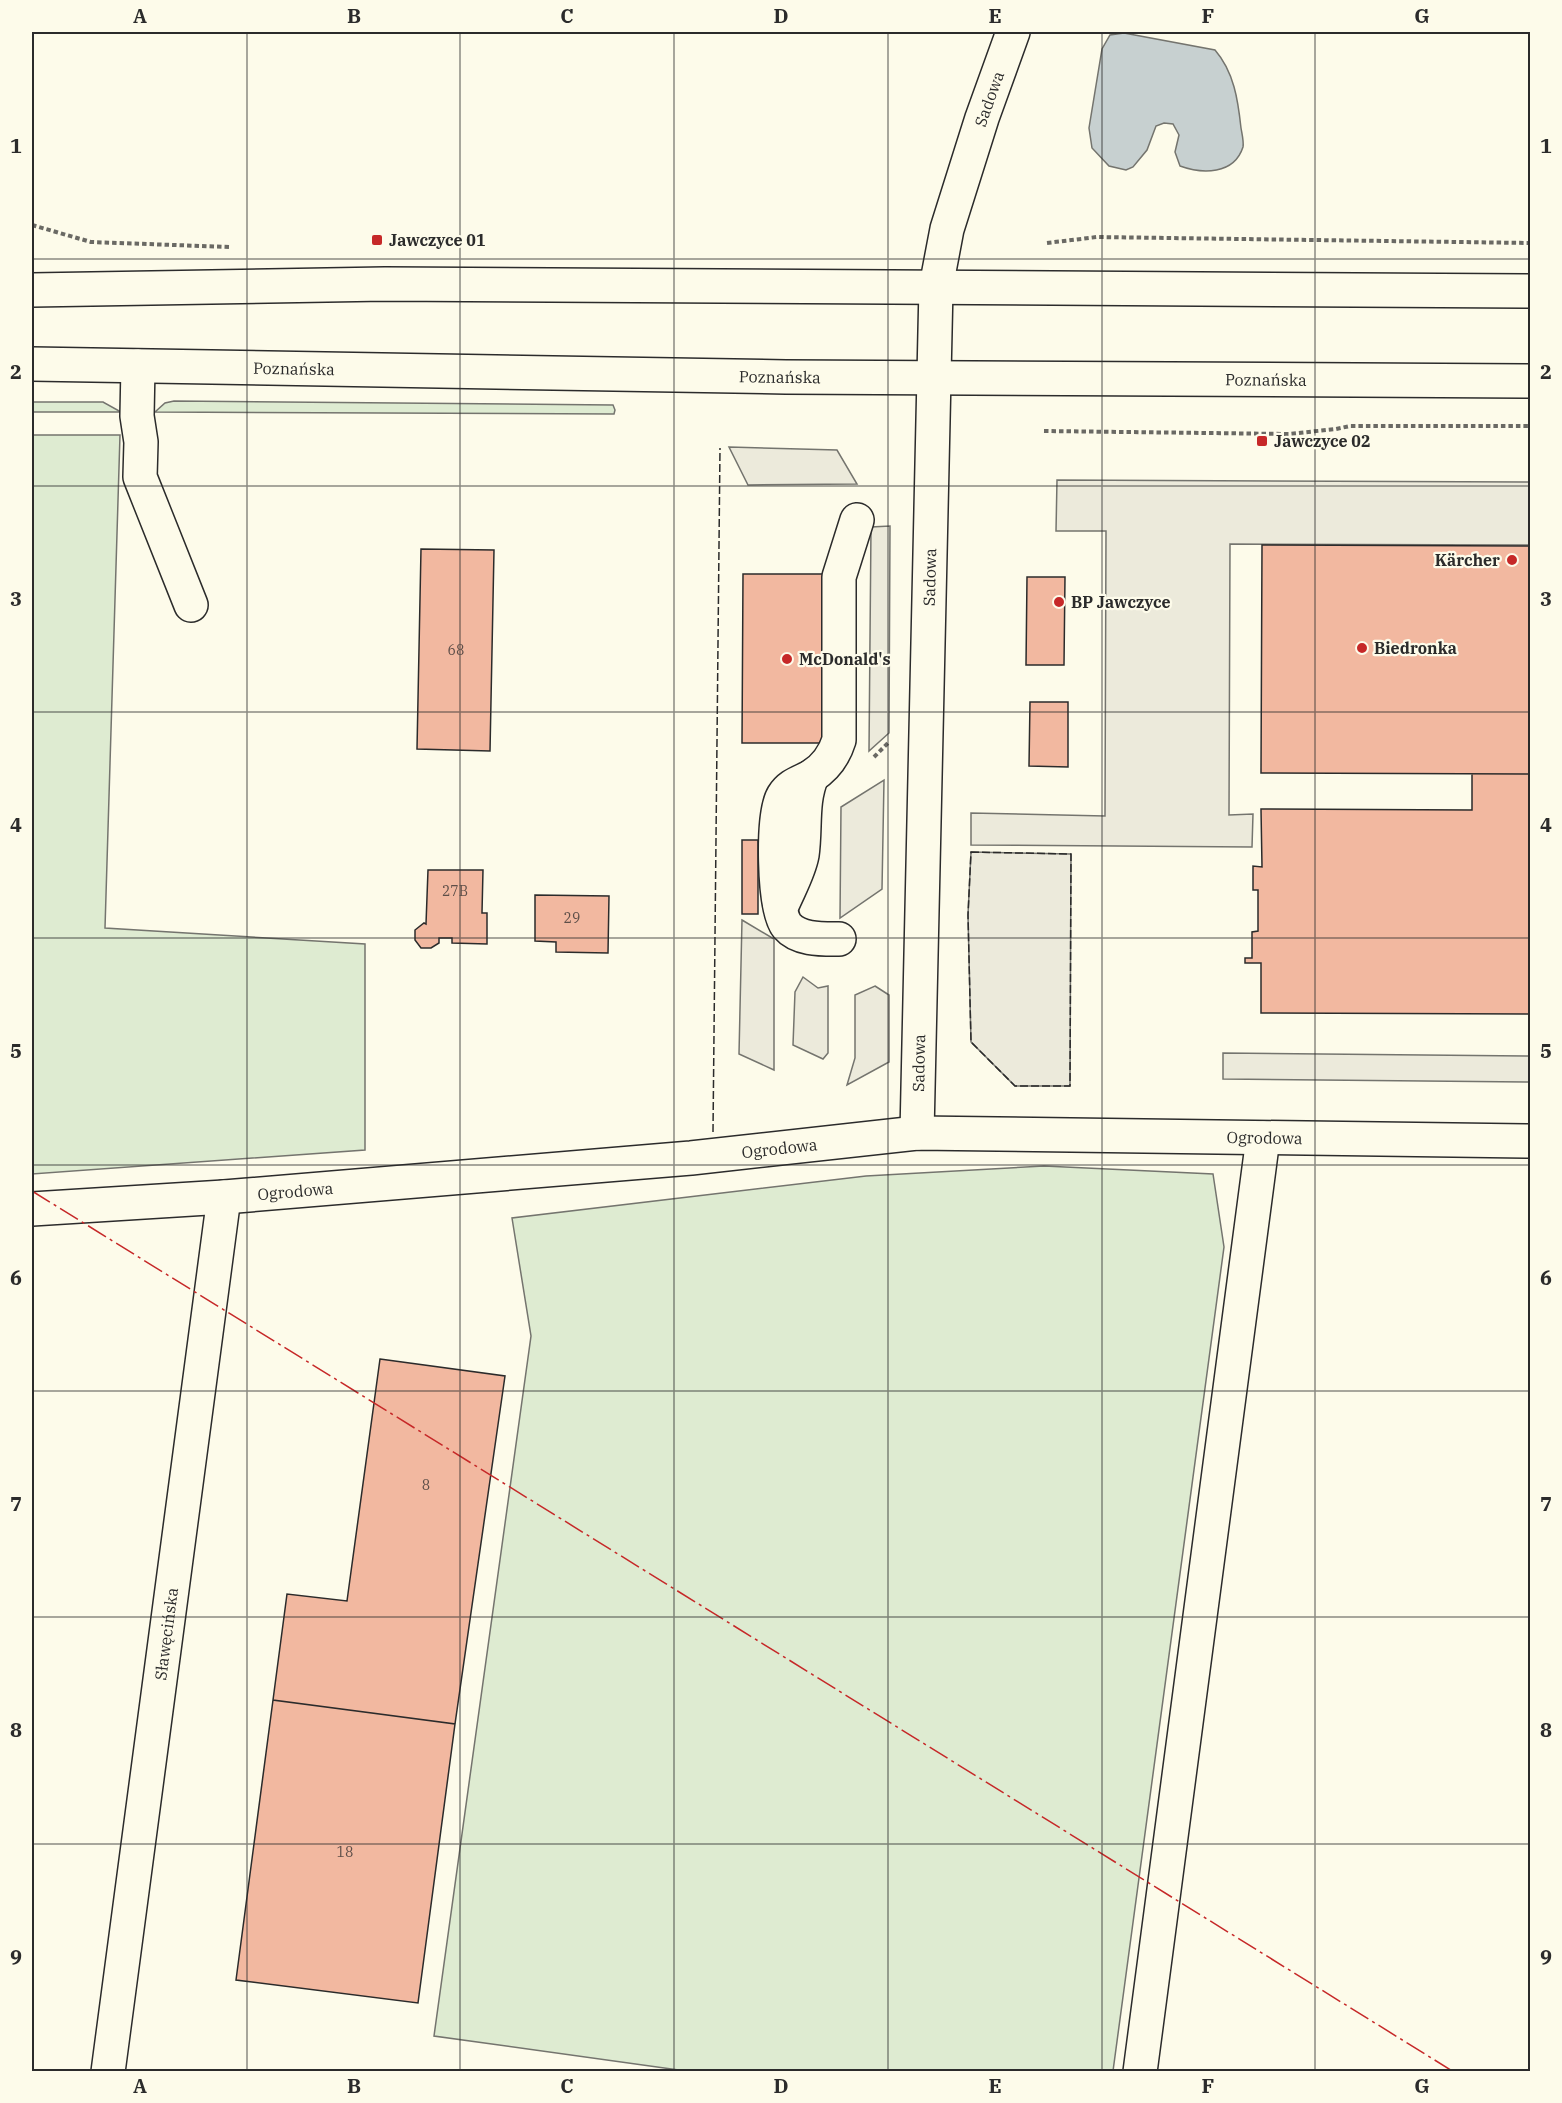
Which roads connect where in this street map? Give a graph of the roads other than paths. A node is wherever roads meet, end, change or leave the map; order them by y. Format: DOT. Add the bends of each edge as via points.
graph roads {
  1 [pos="1013,32"];
  2 [pos="936,287"];
  3 [pos="32,290"];
  4 [pos="1530,291"];
  5 [pos="32,364"];
  6 [pos="138,366"];
  7 [pos="934,377"];
  8 [pos="1530,381"];
  9 [pos="857,520"];
  10 [pos="191,605"];
  11 [pos="839,939"];
  12 [pos="917,1133"];
  13 [pos="1263,1138"];
  14 [pos="1530,1141"];
  15 [pos="224,1197"];
  16 [pos="32,1209"];
  17 [pos="108,2072"];
  18 [pos="1140,2072"];
  1 -- 2 [label="street, Sadowa" via="947,229"];
  2 -- 3 [label="street" via="385,284"];
  2 -- 4 [label="street"];
  2 -- 7 [label="street, Sadowa"];
  5 -- 6 [label="street, Poznańska"];
  6 -- 7 [label="street, Poznańska"];
  6 -- 10 [label="street" via="140,477"];
  7 -- 8 [label="street, Poznańska"];
  7 -- 12 [label="street, Sadowa"];
  9 -- 11 [label="street" via="839,577 839,740 832,758 783,795 777,810 777,892 787,926 802,935"];
  12 -- 13 [label="street, Ogrodowa"];
  12 -- 15 [label="street, Ogrodowa" via="691,1158"];
  13 -- 14 [label="street, Ogrodowa"];
  13 -- 18 [label="street"];
  15 -- 16 [label="street, Ogrodowa"];
  15 -- 17 [label="street, Sławęcińska"];
}
